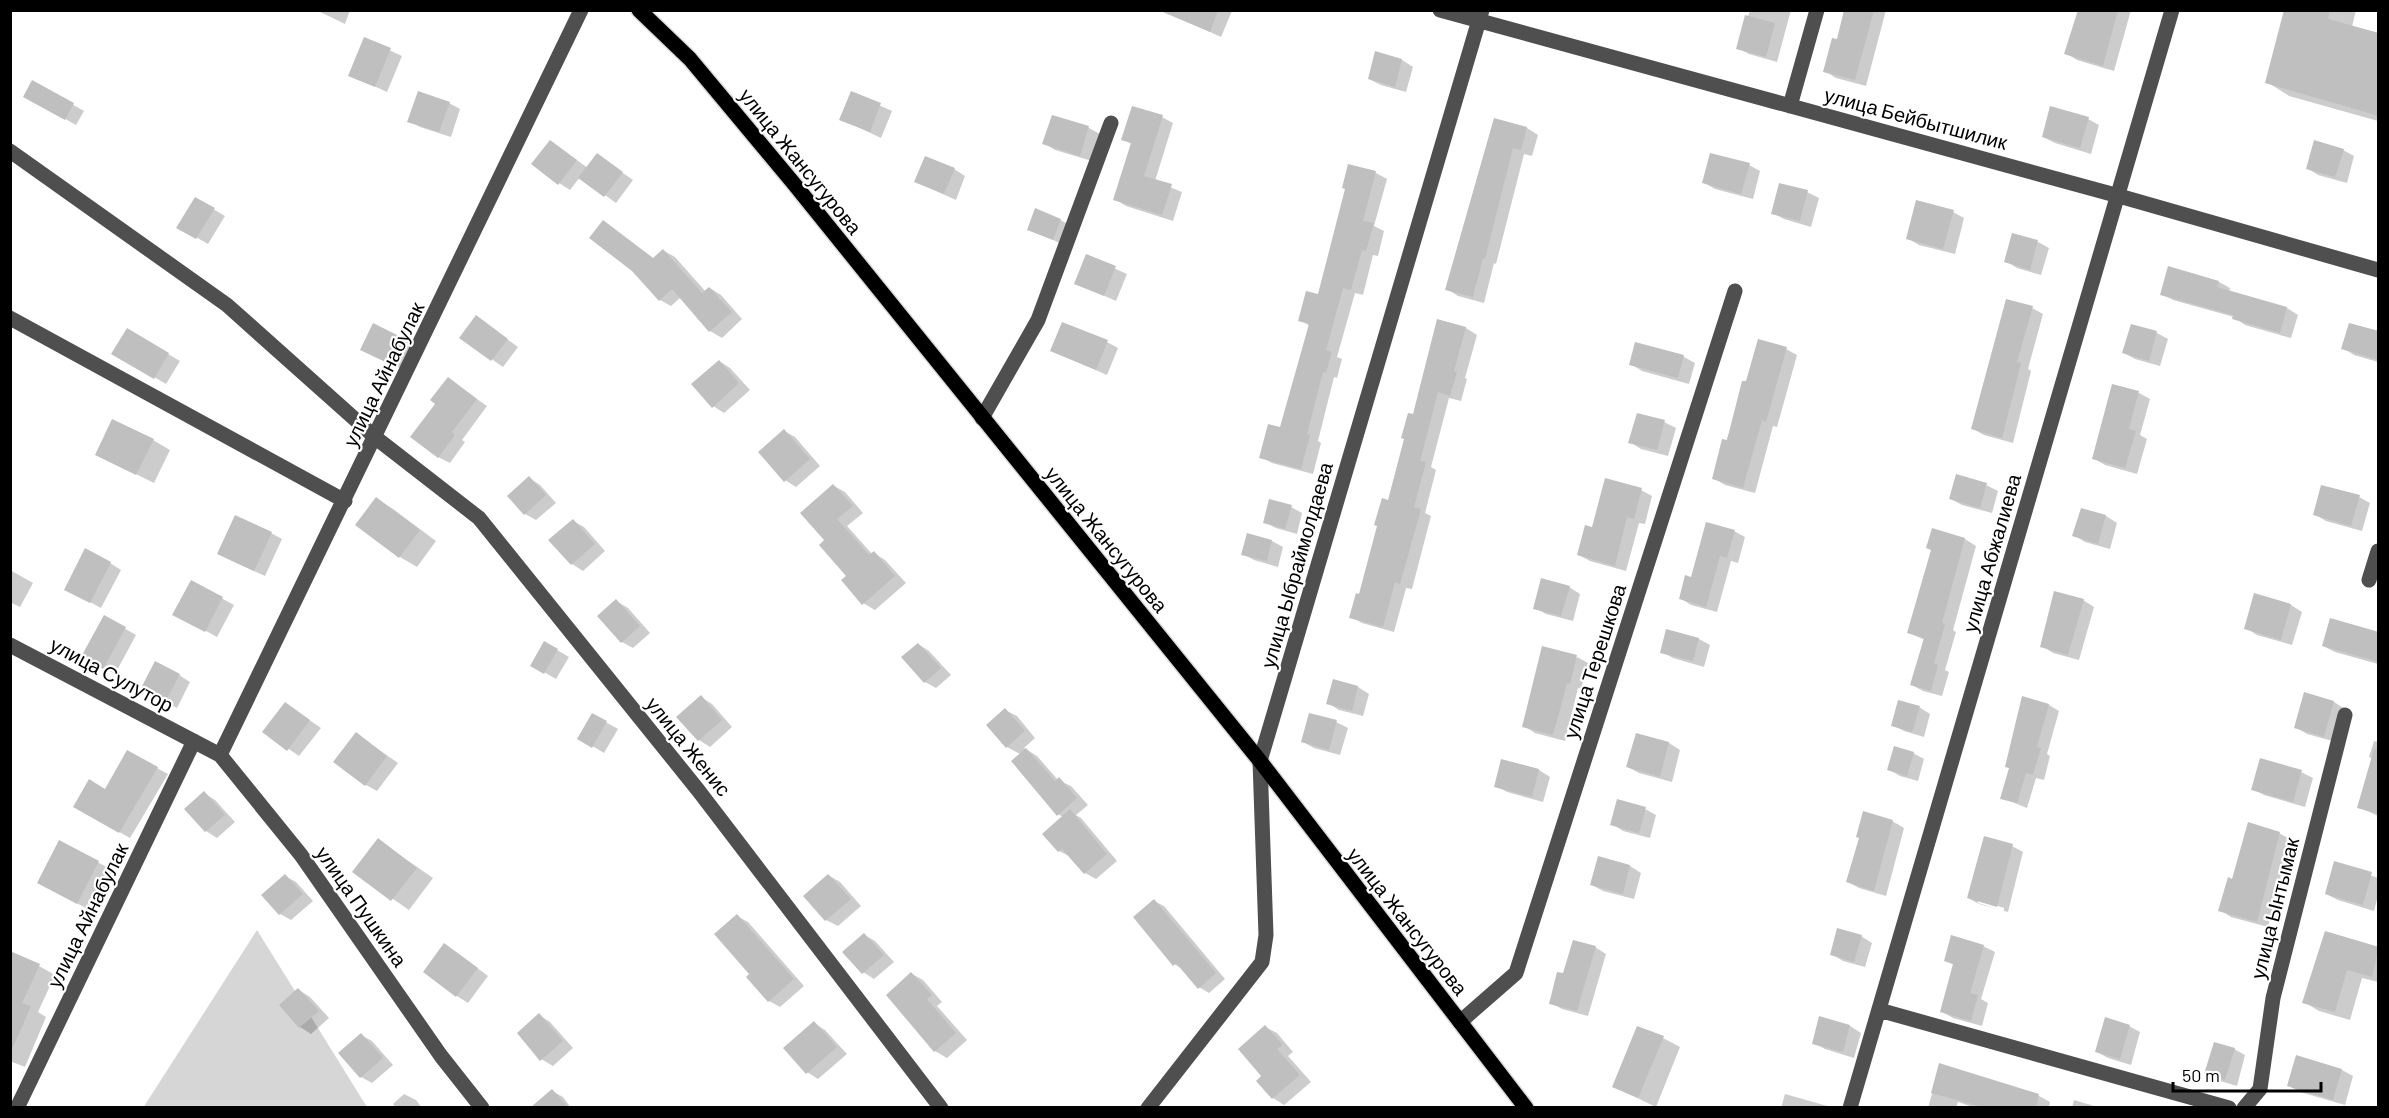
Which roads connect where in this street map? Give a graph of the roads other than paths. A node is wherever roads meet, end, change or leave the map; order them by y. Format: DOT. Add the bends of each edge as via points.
graph roads {
  1 [pos="581,10"];
  2 [pos="639,10"];
  3 [pos="1440,10"];
  4 [pos="1817,10"];
  5 [pos="2172,10"];
  6 [pos="1480,15"];
  7 [pos="1790,106"];
  8 [pos="1111,123"];
  9 [pos="10,151"];
  10 [pos="2119,196"];
  11 [pos="2379,270"];
  12 [pos="1735,291"];
  13 [pos="10,318"];
  14 [pos="982,418"];
  15 [pos="376,438"];
  16 [pos="345,501"];
  17 [pos="2379,552"];
  18 [pos="2369,580"];
  19 [pos="10,645"];
  20 [pos="2345,715"];
  21 [pos="194,741"];
  22 [pos="220,755"];
  23 [pos="1260,761"];
  24 [pos="1879,1010"];
  25 [pos="1460,1022"];
  26 [pos="17,1107"];
  27 [pos="482,1107"];
  28 [pos="941,1107"];
  29 [pos="1148,1107"];
  30 [pos="1526,1107"];
  31 [pos="1850,1107"];
  32 [pos="2229,1107"];
  33 [pos="2244,1107"];
  1 -- 15 [label="street, улица Айнабулак"];
  2 -- 14 [label="main road, улица Жансугурова" via="690,59"];
  3 -- 6 [label="street, улица Бейбытшилик"];
  4 -- 7 [label="street"];
  5 -- 10 [label="street, улица Абжалиева"];
  6 -- 7 [label="street, улица Бейбытшилик"];
  6 -- 23 [label="street, улица Ыбраймолдаева"];
  7 -- 10 [label="street, улица Бейбытшилик"];
  8 -- 14 [label="street" via="1038,320"];
  9 -- 15 [label="street, улица Женис" via="226,305"];
  10 -- 11 [label="street, улица Бейбытшилик"];
  10 -- 24 [label="street, улица Абжалиева"];
  12 -- 25 [label="street, улица Терешкова" via="1516,973"];
  13 -- 16 [label="street"];
  14 -- 23 [label="main road, улица Жансугурова"];
  15 -- 16 [label="street, улица Айнабулак"];
  15 -- 28 [label="street, улица Женис" via="479,518 698,790"];
  16 -- 22 [label="street, улица Айнабулак"];
  17 -- 18 [label="street"];
  19 -- 21 [label="street, улица Сулутор"];
  20 -- 33 [label="street, улица Ынтымак" via="2273,998 2260,1089"];
  21 -- 22 [label="street, улица Пушкина"];
  21 -- 26 [label="street, улица Айнабулак"];
  22 -- 27 [label="street, улица Пушкина" via="301,855 441,1056"];
  23 -- 25 [label="main road, улица Жансугурова"];
  23 -- 29 [label="street, улица Ыбраймолдаева" via="1266,935 1262,962"];
  24 -- 31 [label="street, улица Абжалиева"];
  24 -- 32 [label="street"];
  25 -- 30 [label="main road, улица Жансугурова"];
}
